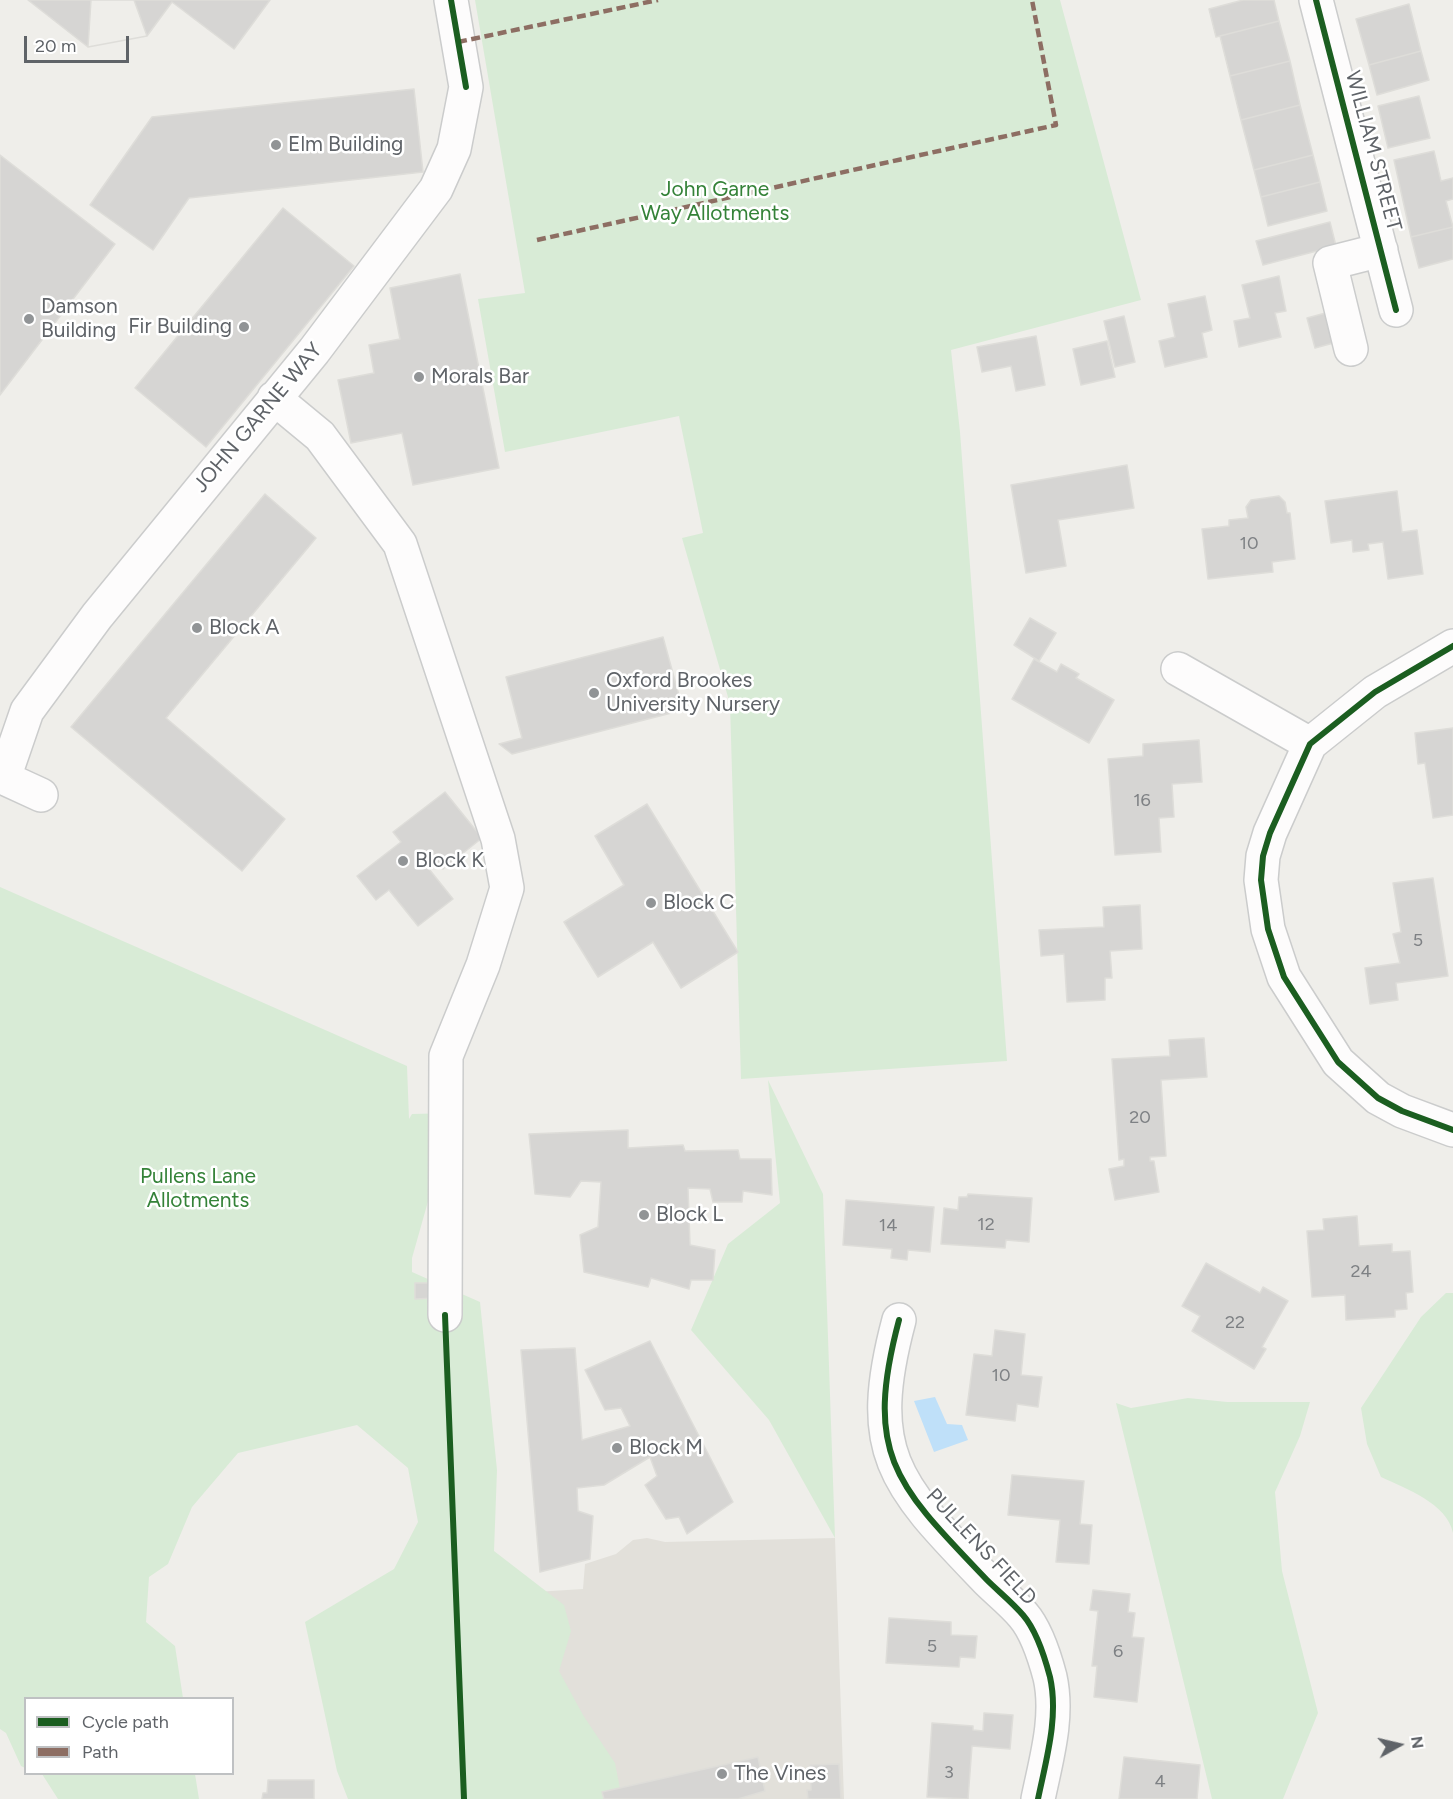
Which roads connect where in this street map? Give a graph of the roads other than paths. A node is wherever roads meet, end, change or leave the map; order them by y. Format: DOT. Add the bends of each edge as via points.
graph roads {
  1 [pos="451,0"];
  2 [pos="1316,0"];
  3 [pos="1382,250"];
  4 [pos="1396,310"];
  5 [pos="1351,349"];
  6 [pos="274,398"];
  7 [pos="1453,646"];
  8 [pos="1178,669"];
  9 [pos="1310,744"];
  10 [pos="41,795"];
  11 [pos="1453,1130"];
  12 [pos="444,1315"];
  13 [pos="899,1320"];
  14 [pos="1038,1799"];
  1 -- 6 [label="street, JOHN GARNE WAY" via="466,87 454,148 436,189 346,311"];
  2 -- 3 [label="street, WILLIAM STREET"];
  3 -- 4 [label="street, WILLIAM STREET"];
  3 -- 5 [label="street" via="1330,263"];
  6 -- 10 [label="street, JOHN GARNE WAY" via="97,616 27,711 4,778"];
  6 -- 12 [label="street" via="320,436 400,544 498,839 507,888 483,965 446,1056"];
  7 -- 9 [label="street" via="1375,692"];
  8 -- 9 [label="street"];
  9 -- 11 [label="street" via="1279,811 1263,864 1263,905 1272,945 1284,977 1338,1062 1378,1098"];
  13 -- 14 [label="street, PULLENS FIELD" via="883,1394 884,1428 891,1461 905,1489 1024,1616 1040,1647 1050,1678 1053,1709 1051,1740"];
}
